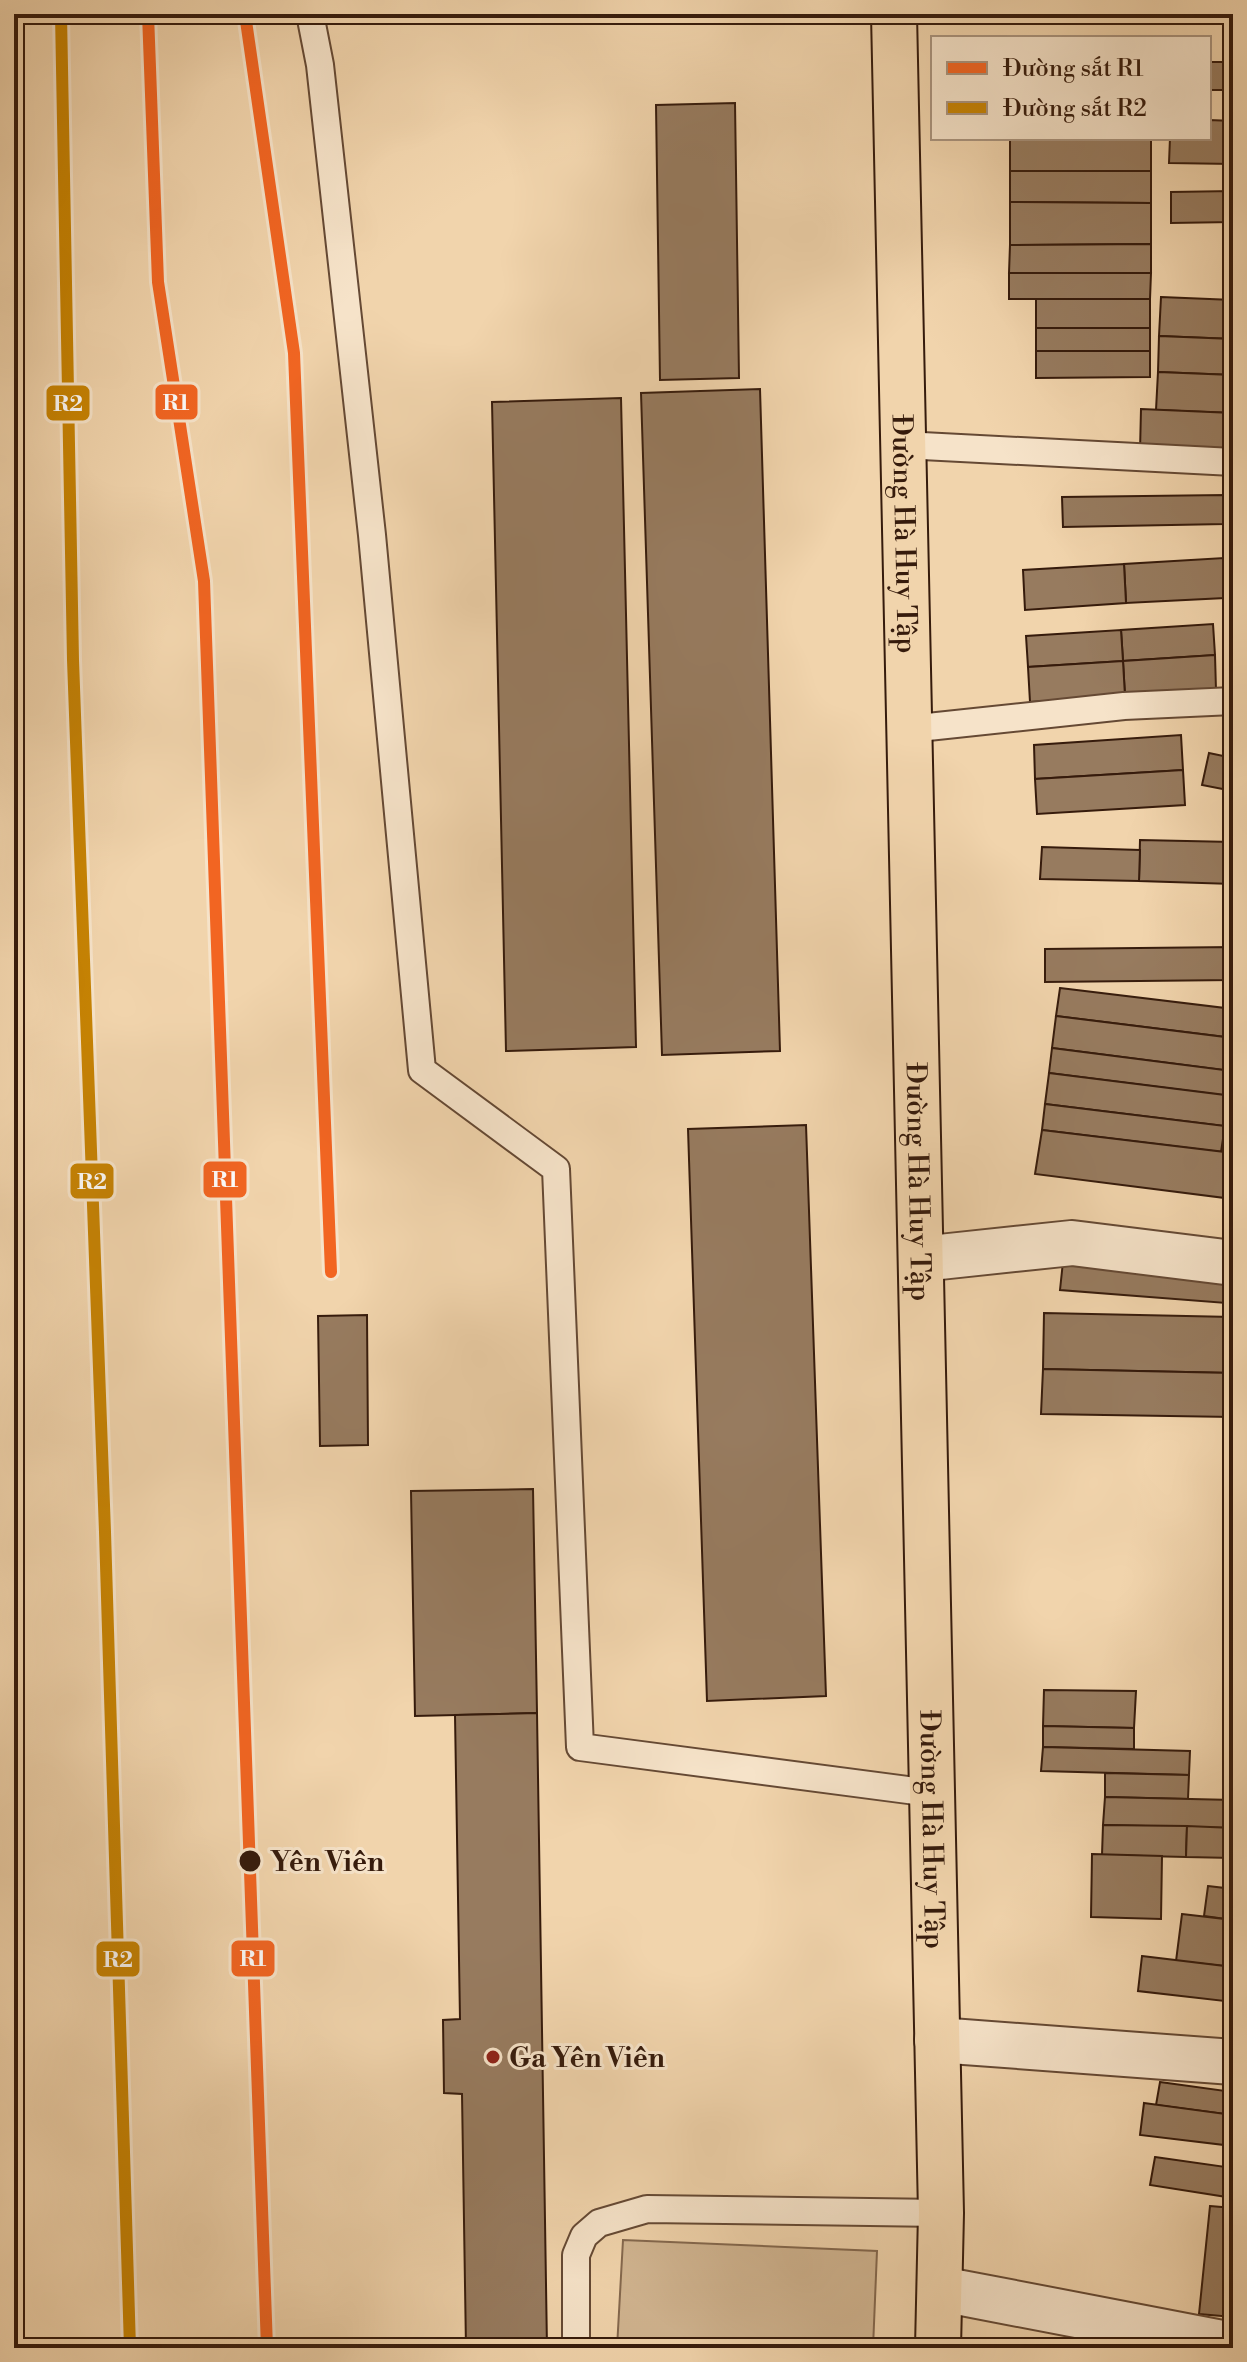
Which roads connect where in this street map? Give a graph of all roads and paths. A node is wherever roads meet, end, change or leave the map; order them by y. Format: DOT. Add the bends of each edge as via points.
graph roads {
  1 [pos="310,14"];
  2 [pos="894,14"];
  3 [pos="903,445"];
  4 [pos="1233,462"];
  5 [pos="1233,701"];
  6 [pos="909,729"];
  7 [pos="921,1259"];
  8 [pos="1233,1263"];
  9 [pos="931,1793"];
  10 [pos="937,2040"];
  11 [pos="1233,2062"];
  12 [pos="941,2213"];
  13 [pos="941,2289"];
  14 [pos="1233,2345"];
  15 [pos="576,2348"];
  16 [pos="938,2348"];
  1 -- 9 [label="lane" via="372,535 422,1070 556,1169 580,1747"];
  2 -- 3 [label="main road, Đường Hà Huy Tập"];
  3 -- 4 [label="lane"];
  3 -- 6 [label="main road, Đường Hà Huy Tập"];
  5 -- 6 [label="lane" via="1124,706"];
  6 -- 7 [label="main road, Đường Hà Huy Tập"];
  7 -- 8 [label="street" via="1072,1243"];
  7 -- 9 [label="main road, Đường Hà Huy Tập"];
  9 -- 10 [label="main road, Đường Hà Huy Tập"];
  10 -- 11 [label="street"];
  10 -- 12 [label="main road, Đường Hà Huy Tập"];
  12 -- 13 [label="main road, Đường Hà Huy Tập"];
  12 -- 15 [label="lane" via="647,2209 599,2223 584,2236 576,2255"];
  13 -- 14 [label="street"];
  13 -- 16 [label="main road, Đường Hà Huy Tập"];
}
